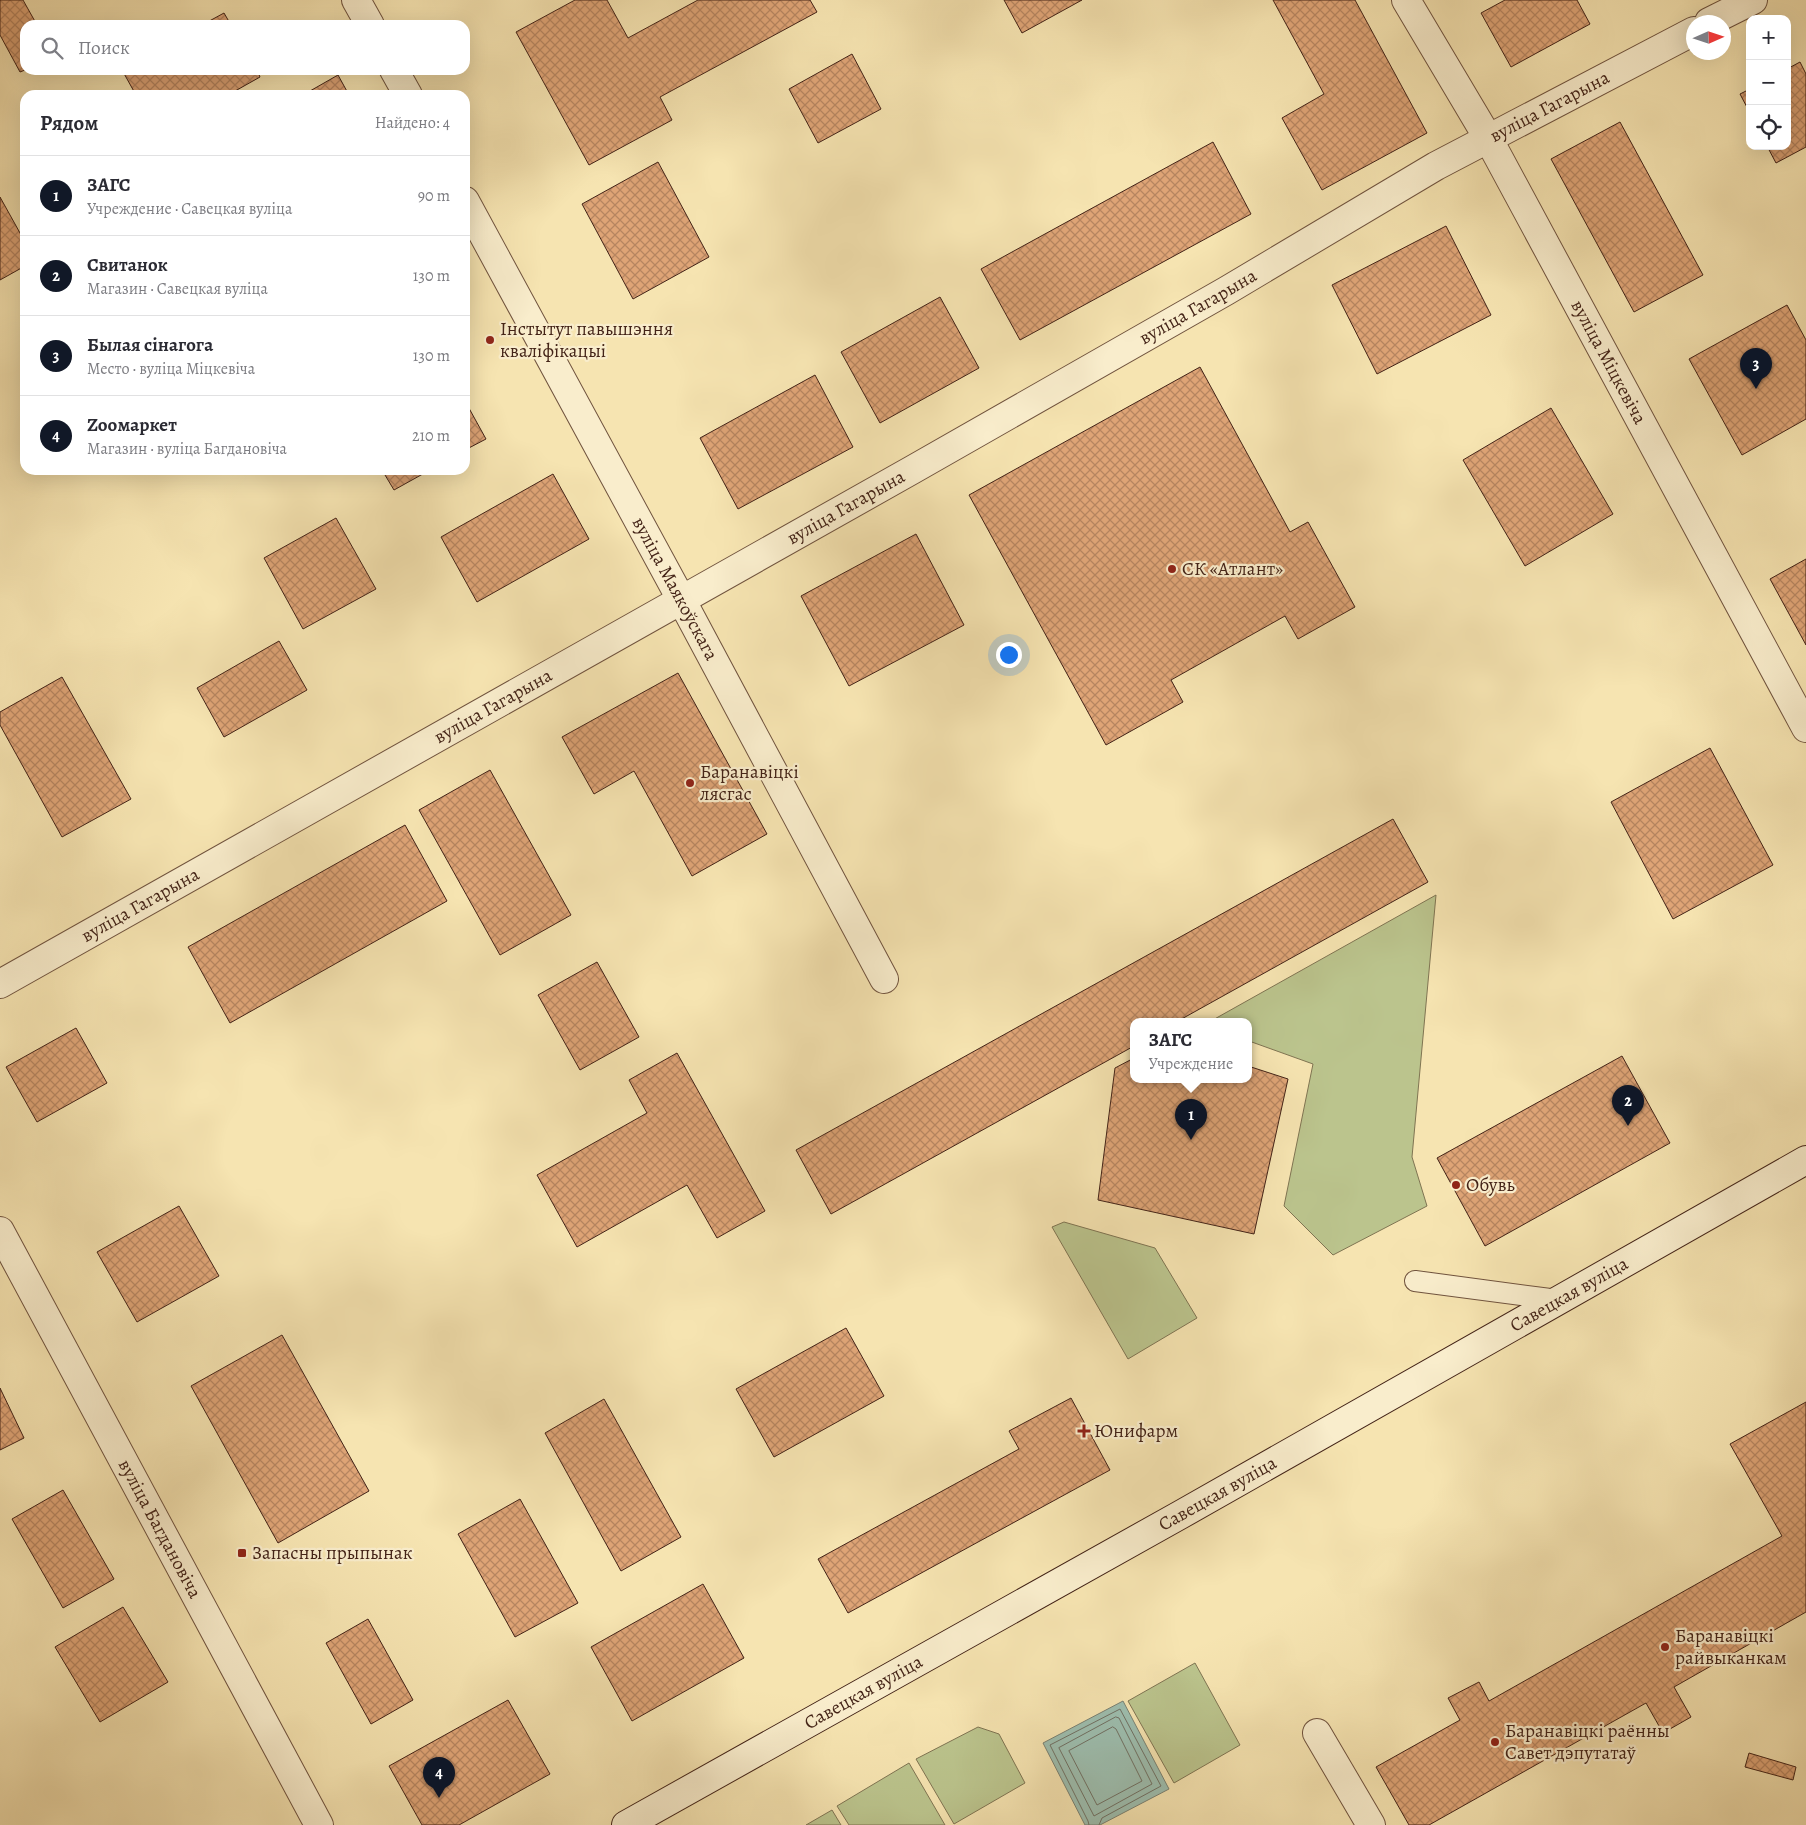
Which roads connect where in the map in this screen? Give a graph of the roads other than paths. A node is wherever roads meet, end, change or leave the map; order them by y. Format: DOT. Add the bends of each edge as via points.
graph roads {
  1 [pos="356,0"];
  2 [pos="1406,0"];
  3 [pos="1753,0"];
  4 [pos="1723,15"];
  5 [pos="367,20"];
  6 [pos="1686,35"];
  7 [pos="397,75"];
  8 [pos="405,90"];
  9 [pos="1488,138"];
  10 [pos="470,210"];
  11 [pos="682,601"];
  12 [pos="1806,728"];
  13 [pos="884,979"];
  14 [pos="0,984"];
  15 [pos="1806,1160"];
  16 [pos="0,1231"];
  17 [pos="1415,1281"];
  18 [pos="1558,1300"];
  19 [pos="1317,1733"];
  20 [pos="319,1825"];
  21 [pos="626,1825"];
  22 [pos="1371,1825"];
  1 -- 5 [label="street"];
  2 -- 9 [label="street, вуліца Міцкевіча"];
  3 -- 4 [label="street"];
  6 -- 9 [label="street, вуліца Гагарына"];
  7 -- 8 [label="street"];
  9 -- 11 [label="street, вуліца Гагарына" via="1218,296"];
  9 -- 12 [label="street, вуліца Міцкевіча"];
  10 -- 11 [label="street, вуліца Маякоўскага"];
  11 -- 13 [label="street, вуліца Маякоўскага"];
  11 -- 14 [label="street, вуліца Гагарына"];
  15 -- 18 [label="street, Савецкая вуліца"];
  16 -- 20 [label="street, вуліца Багдановіча"];
  17 -- 18 [label="lane"];
  18 -- 21 [label="street, Савецкая вуліца"];
  19 -- 22 [label="street"];
}
